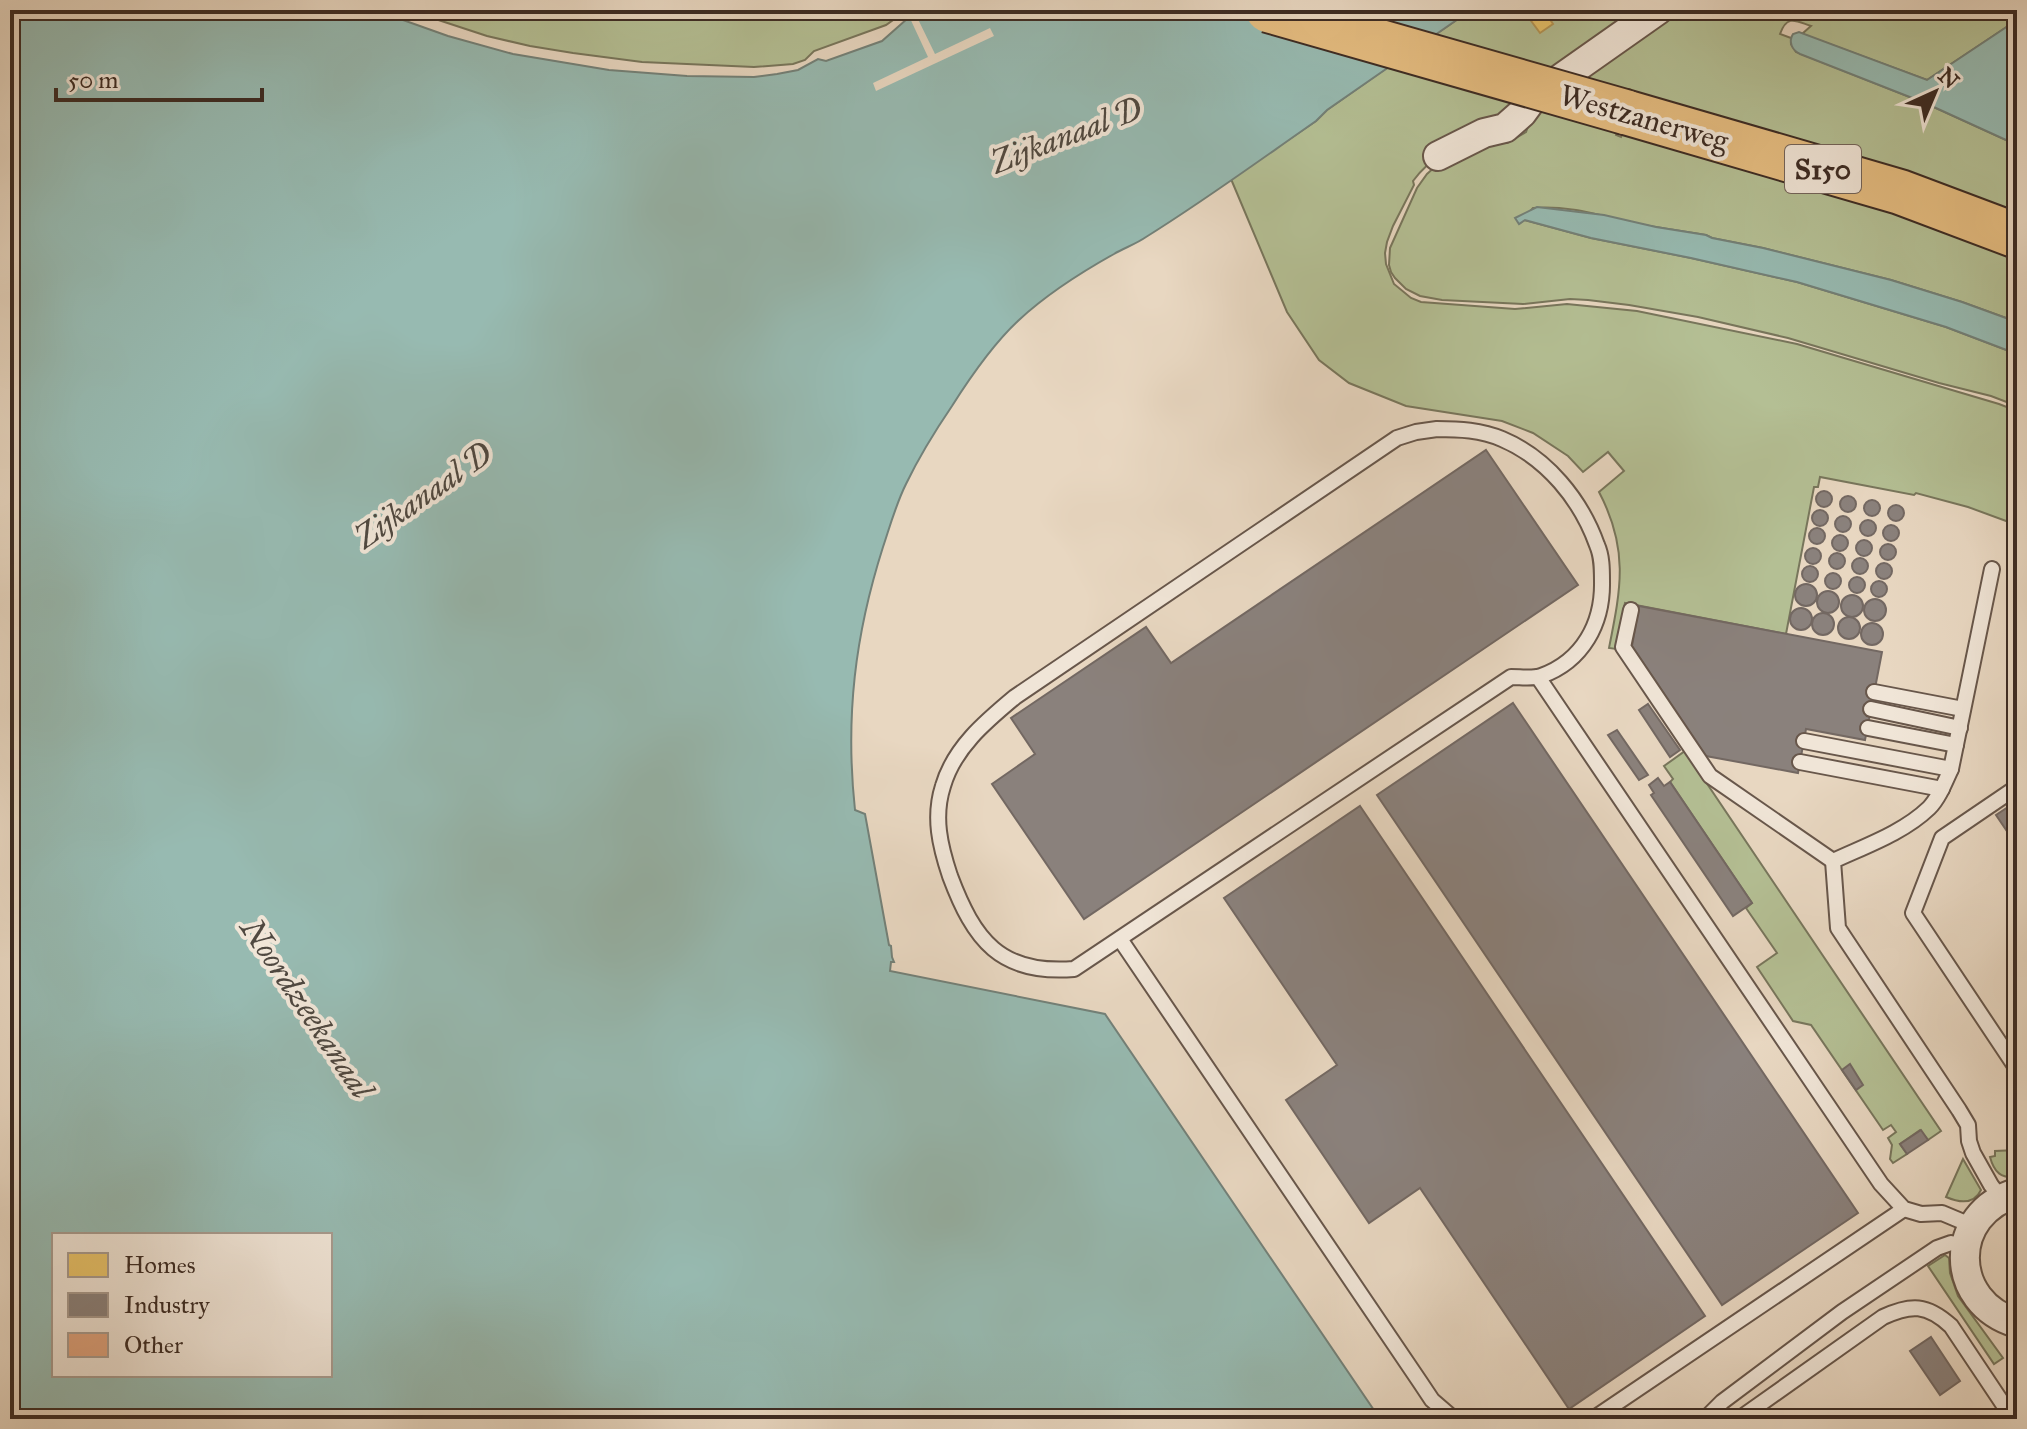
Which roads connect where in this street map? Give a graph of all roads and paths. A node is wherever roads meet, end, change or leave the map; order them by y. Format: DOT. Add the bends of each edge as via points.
graph roads {
  1 [pos="1268,10"];
  2 [pos="1658,10"];
  3 [pos="1438,156"];
  4 [pos="2017,236"];
  5 [pos="1992,569"];
  6 [pos="1631,610"];
  7 [pos="1538,677"];
  8 [pos="1874,692"];
  9 [pos="1871,709"];
  10 [pos="1963,709"];
  11 [pos="1868,728"];
  12 [pos="1960,728"];
  13 [pos="1804,741"];
  14 [pos="1956,745"];
  15 [pos="1800,762"];
  16 [pos="1951,769"];
  17 [pos="2017,787"];
  18 [pos="1942,789"];
  19 [pos="1833,861"];
  20 [pos="1120,939"];
  21 [pos="2017,1069"];
  22 [pos="2009,1196"];
  23 [pos="1904,1209"];
  24 [pos="1969,1236"];
  25 [pos="2017,1323"];
  26 [pos="1454,1419"];
  27 [pos="1593,1419"];
  28 [pos="1705,1419"];
  29 [pos="1739,1419"];
  30 [pos="2013,1419"];
  1 -- 4 [label="main road, Westzanerweg / S150, bridge" via="1900,192"];
  2 -- 3 [label="street" via="1533,98 1505,128"];
  5 -- 10 [label="lane"];
  6 -- 19 [label="lane" via="1623,647 1710,776"];
  7 -- 20 [label="lane" via="1511,677"];
  7 -- 20 [label="lane" via="1578,653 1600,607 1598,545 1574,499 1542,463 1501,438 1437,429 1397,438 1015,697 984,723 950,768 939,803 940,843 959,900 978,934 1015,961 1057,971 1074,969"];
  7 -- 23 [label="lane" via="1881,1184"];
  8 -- 10 [label="lane"];
  9 -- 12 [label="lane"];
  10 -- 12 [label="lane"];
  11 -- 14 [label="lane"];
  12 -- 14 [label="lane"];
  13 -- 16 [label="lane"];
  14 -- 16 [label="lane"];
  15 -- 18 [label="lane"];
  16 -- 18 [label="lane"];
  17 -- 21 [label="lane" via="1942,838 1913,913"];
  18 -- 19 [label="lane" via="1929,808 1901,829"];
  19 -- 22 [label="lane" via="1838,928 1968,1125 1973,1153 1991,1185"];
  20 -- 26 [label="lane" via="1432,1400"];
  22 -- 24 [label="street" via="1987,1208"];
  23 -- 24 [label="lane" via="1942,1213"];
  23 -- 27 [label="lane"];
  24 -- 25 [label="street" via="1966,1272 1976,1296 1995,1314"];
  24 -- 28 [label="lane" via="1930,1252 1842,1312"];
  29 -- 30 [label="lane" via="1883,1317 1914,1308 1940,1316 1951,1326"];
}
